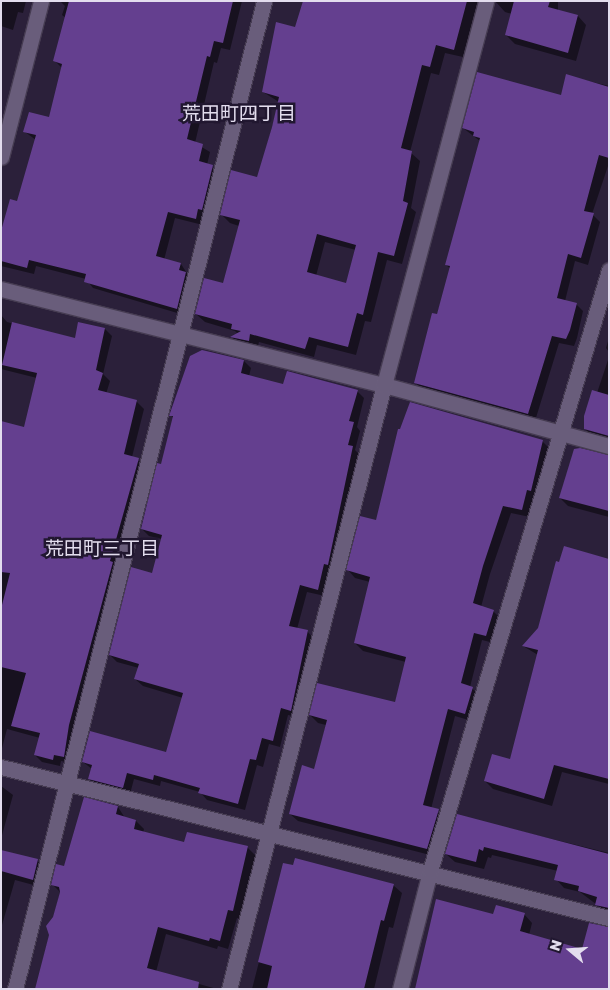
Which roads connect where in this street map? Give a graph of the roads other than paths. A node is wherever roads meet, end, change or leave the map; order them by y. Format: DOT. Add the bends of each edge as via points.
graph roads {
  1 [pos="41,1"];
  2 [pos="264,1"];
  3 [pos="486,1"];
  4 [pos="1,157"];
  5 [pos="609,270"];
  6 [pos="1,289"];
  7 [pos="178,336"];
  8 [pos="384,385"];
  9 [pos="558,434"];
  10 [pos="609,446"];
  11 [pos="1,766"];
  12 [pos="65,784"];
  13 [pos="269,833"];
  14 [pos="430,871"];
  15 [pos="609,918"];
  16 [pos="15,989"];
  17 [pos="229,989"];
  18 [pos="400,989"];
  1 -- 4 [label="street"];
  2 -- 7 [label="street"];
  3 -- 8 [label="street"];
  5 -- 9 [label="street"];
  6 -- 7 [label="street"];
  7 -- 8 [label="street"];
  7 -- 12 [label="street"];
  8 -- 9 [label="street"];
  8 -- 13 [label="street"];
  9 -- 10 [label="street"];
  9 -- 14 [label="street"];
  11 -- 12 [label="street"];
  12 -- 13 [label="street"];
  12 -- 16 [label="street"];
  13 -- 14 [label="street"];
  13 -- 17 [label="street"];
  14 -- 15 [label="street"];
  14 -- 18 [label="street"];
}
